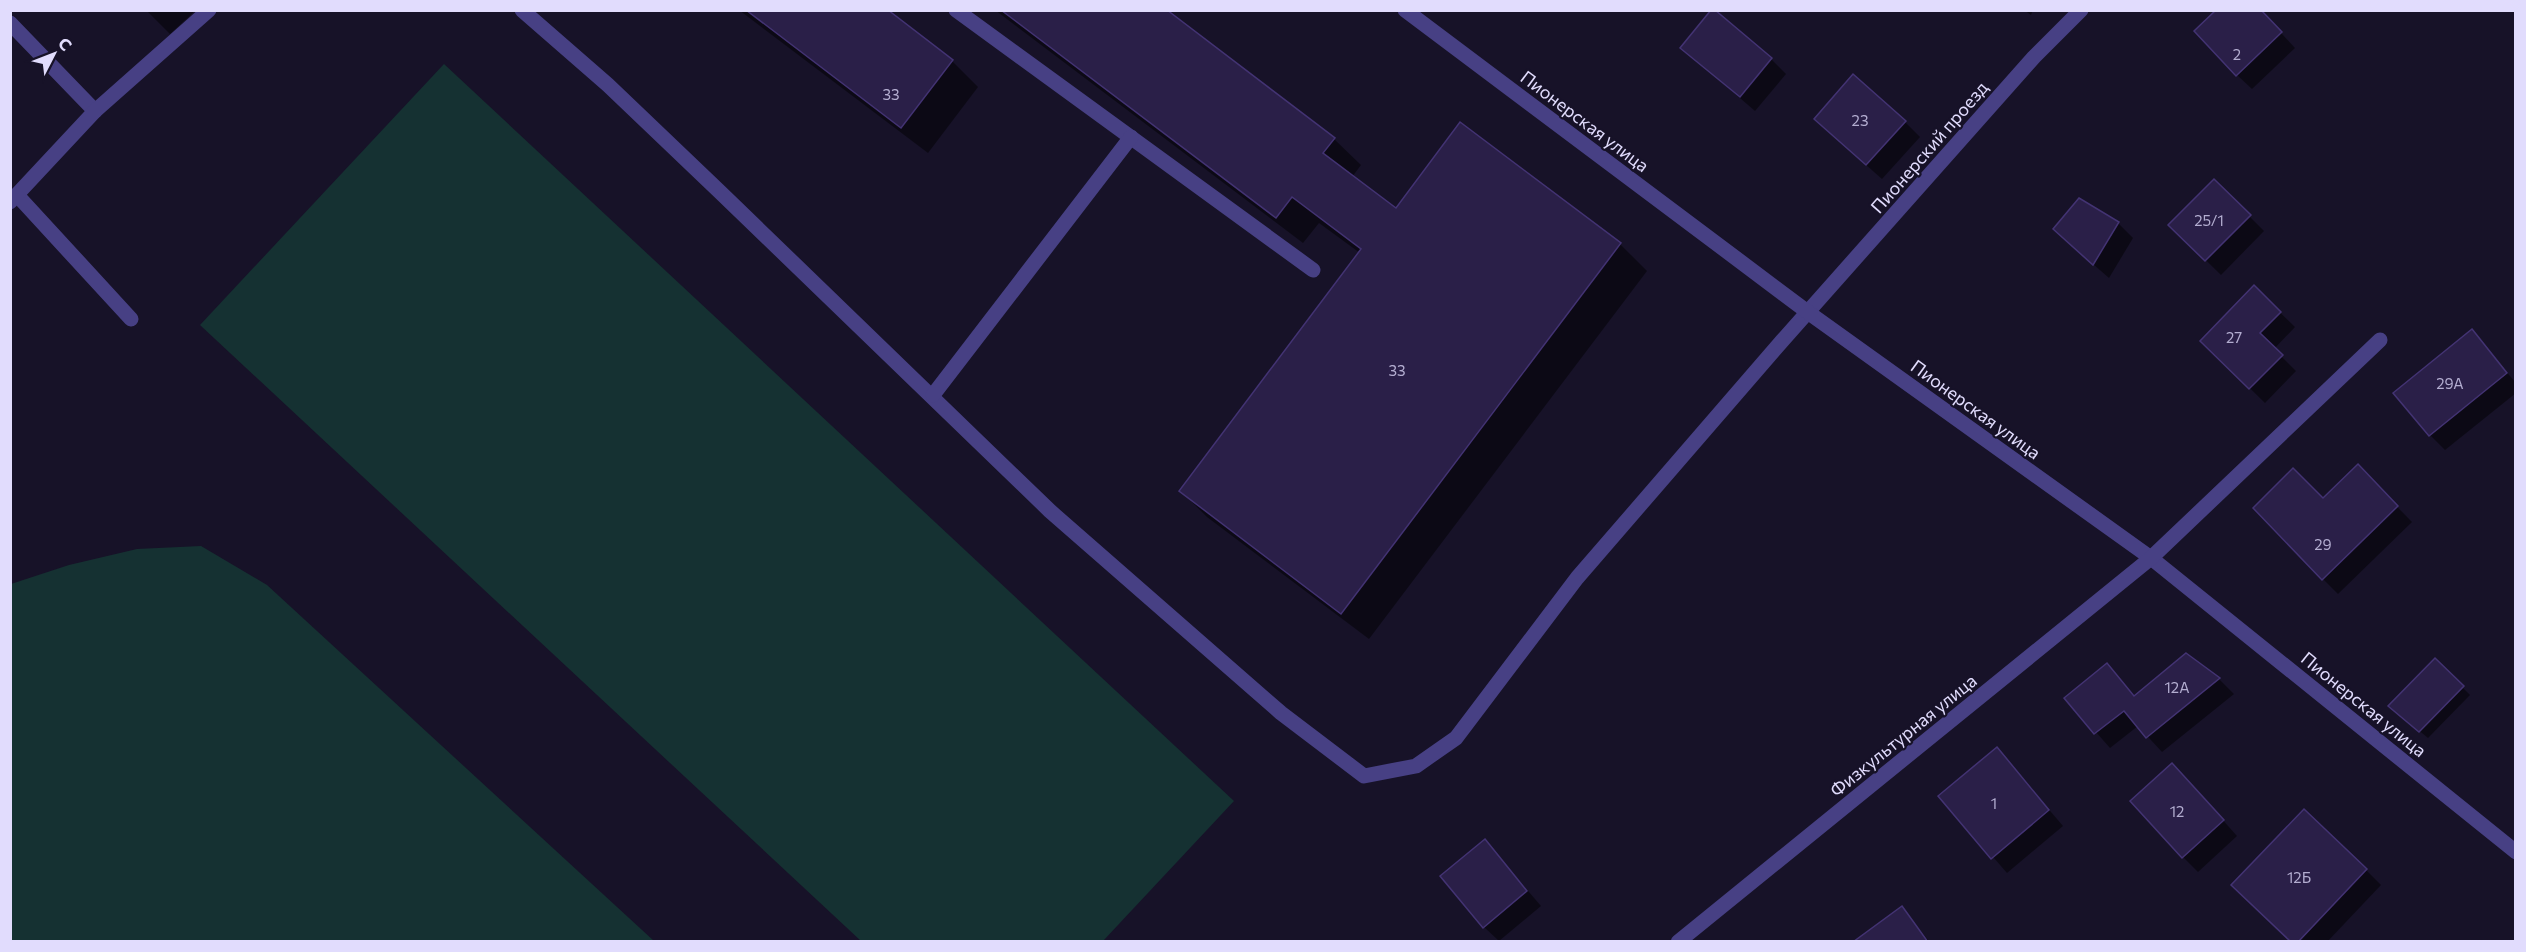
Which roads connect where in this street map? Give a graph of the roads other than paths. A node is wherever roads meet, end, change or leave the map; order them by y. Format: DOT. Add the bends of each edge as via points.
graph roads {
  1 [pos="209,10"];
  2 [pos="522,10"];
  3 [pos="957,10"];
  4 [pos="1405,10"];
  5 [pos="2081,10"];
  6 [pos="10,23"];
  7 [pos="95,111"];
  8 [pos="1131,137"];
  9 [pos="14,199"];
  10 [pos="1313,270"];
  11 [pos="1809,313"];
  12 [pos="131,319"];
  13 [pos="2380,340"];
  14 [pos="933,395"];
  15 [pos="2151,558"];
  16 [pos="2516,852"];
  17 [pos="1678,942"];
  1 -- 7 [label="street"];
  2 -- 14 [label="street" via="608,85"];
  3 -- 8 [label="street"];
  4 -- 11 [label="street, Пионерская улица"];
  5 -- 11 [label="street, Пионерский проезд" via="2034,57"];
  6 -- 7 [label="street"];
  7 -- 9 [label="street"];
  8 -- 10 [label="street"];
  8 -- 14 [label="street"];
  9 -- 12 [label="street"];
  11 -- 14 [label="street, Пионерский проезд" via="1577,578 1456,738 1416,766 1364,776 1281,713 1169,617 1050,511"];
  11 -- 15 [label="street, Пионерская улица"];
  13 -- 15 [label="street, Физкультурная улица"];
  15 -- 16 [label="street, Пионерская улица"];
  15 -- 17 [label="street, Физкультурная улица"];
}
